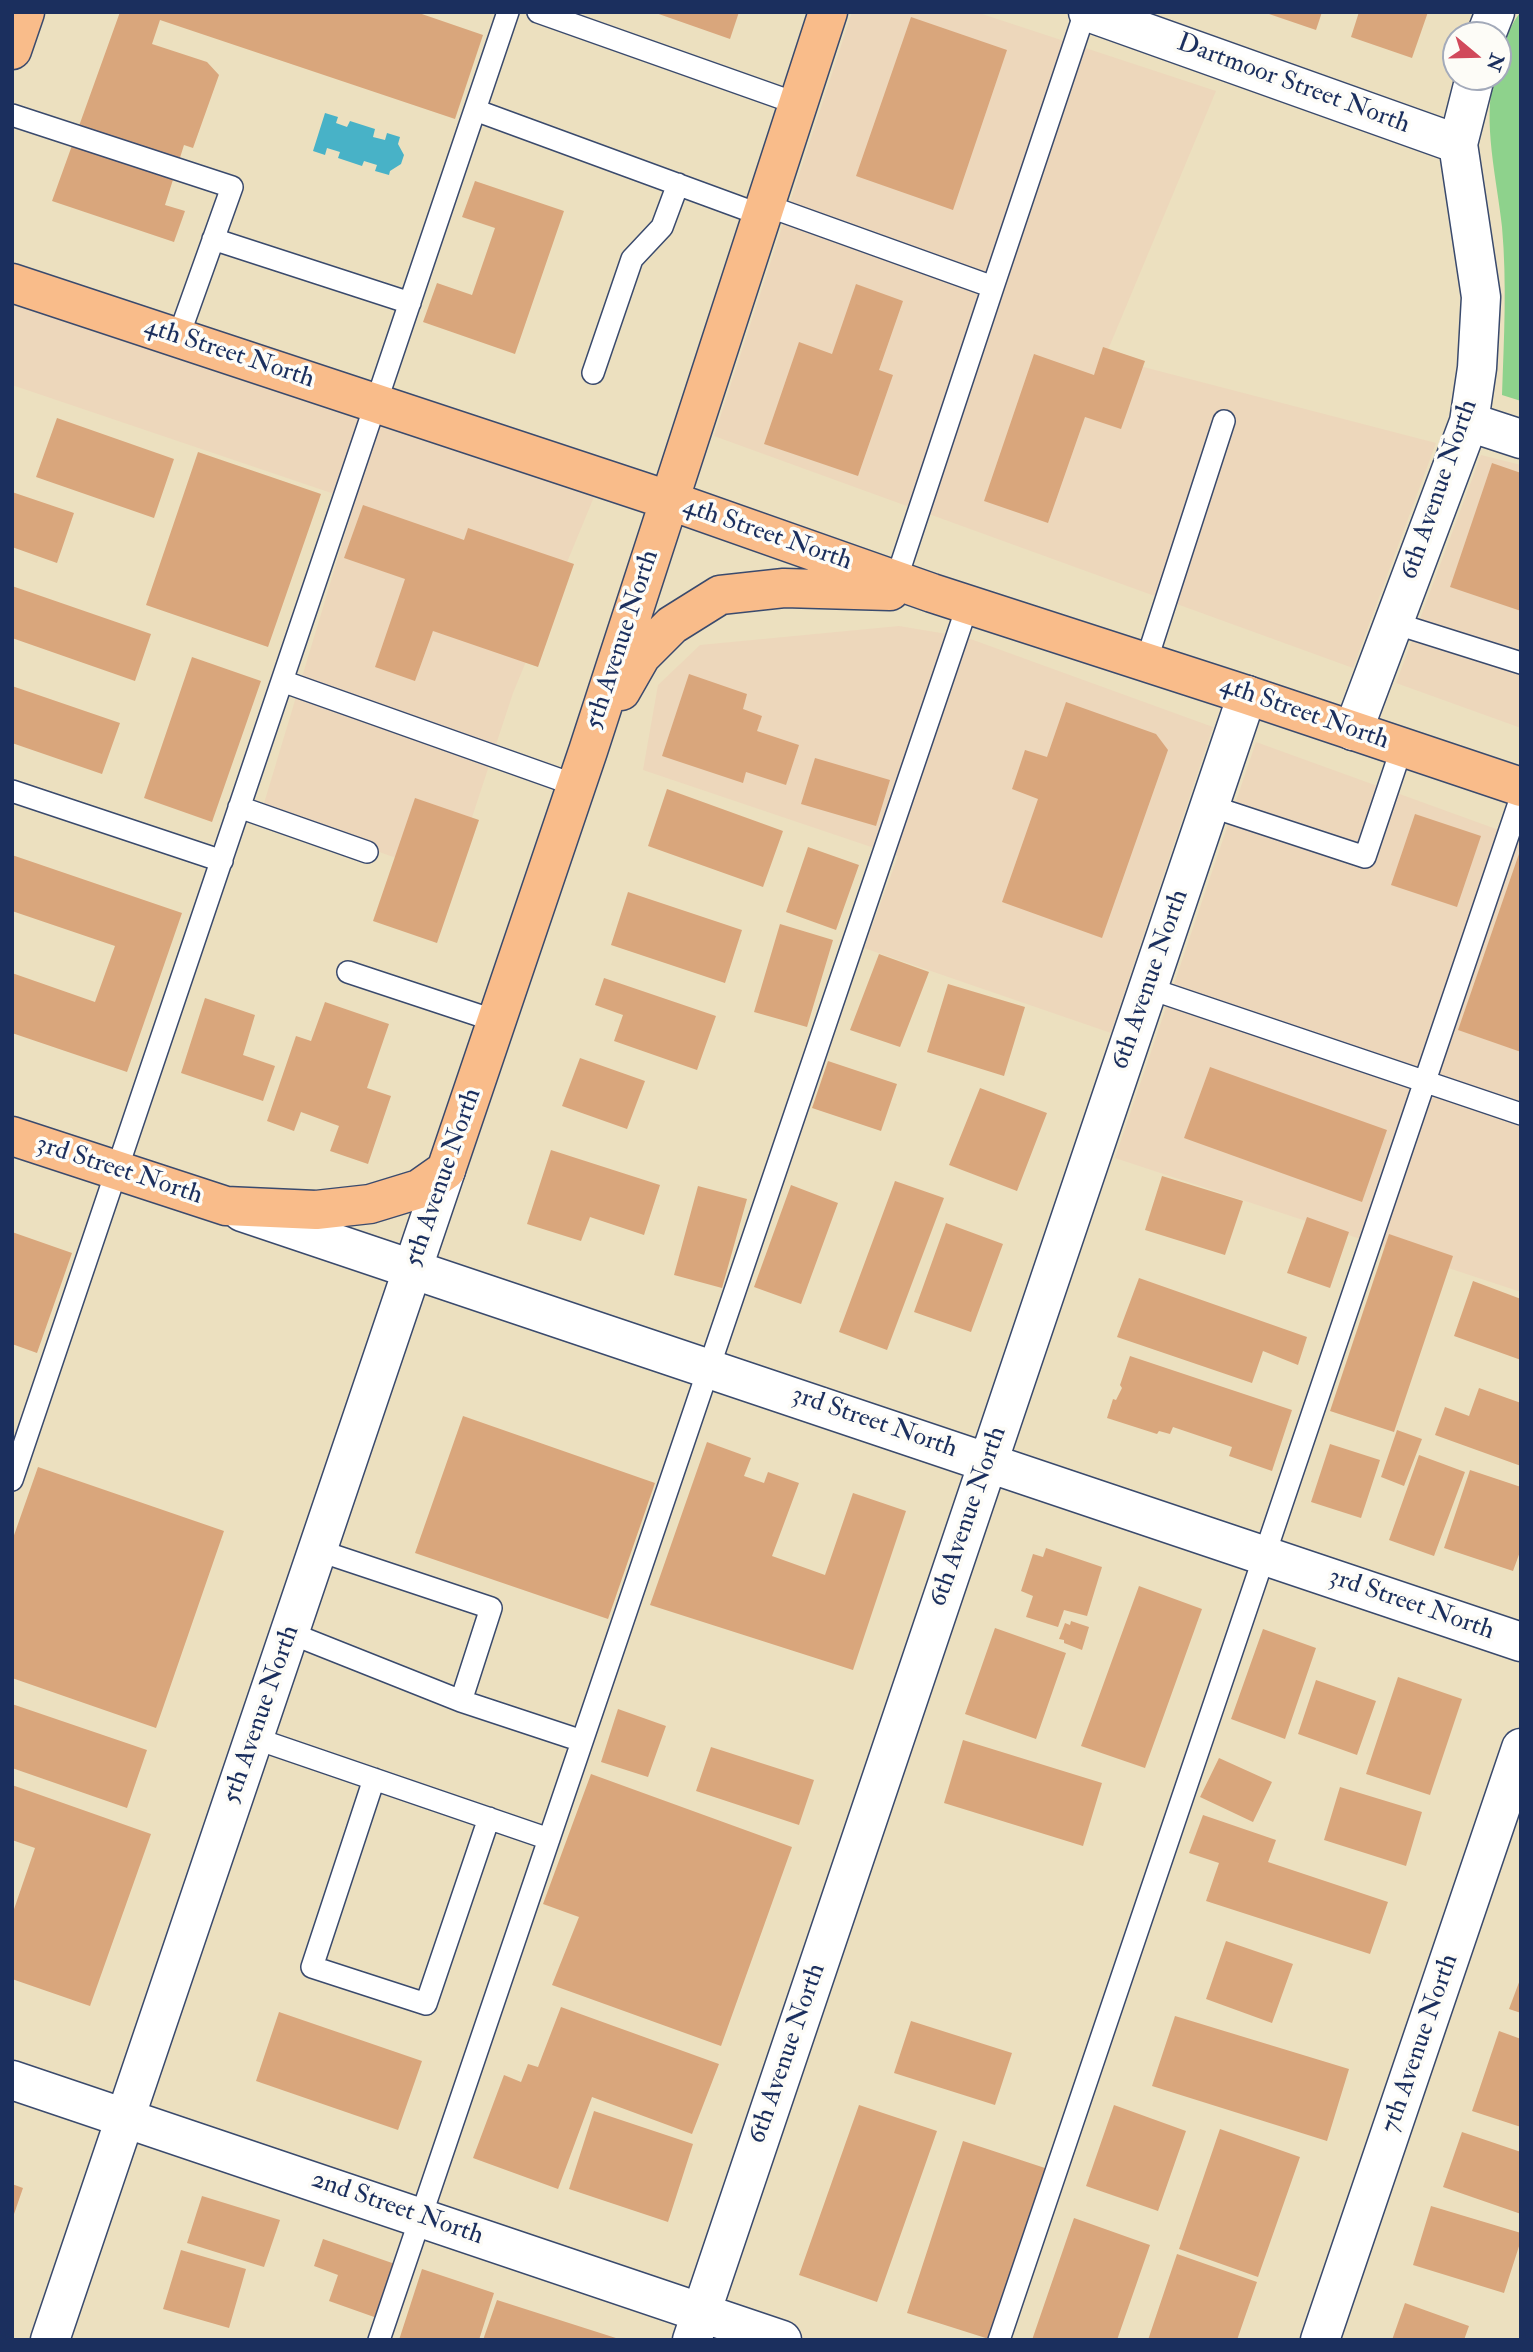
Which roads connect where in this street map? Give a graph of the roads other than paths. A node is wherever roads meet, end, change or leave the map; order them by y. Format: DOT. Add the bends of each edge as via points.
graph roads {
  1 [pos="25,12"];
  2 [pos="508,12"];
  3 [pos="538,12"];
  4 [pos="828,12"];
  5 [pos="1087,12"];
  6 [pos="12,50"];
  7 [pos="1471,91"];
  8 [pos="798,104"];
  9 [pos="475,110"];
  10 [pos="12,115"];
  11 [pos="1458,144"];
  12 [pos="678,184"];
  13 [pos="763,210"];
  14 [pos="213,239"];
  15 [pos="12,282"];
  16 [pos="993,287"];
  17 [pos="410,303"];
  18 [pos="178,338"];
  19 [pos="593,373"];
  20 [pos="376,403"];
  21 [pos="1224,421"];
  22 [pos="1468,422"];
  23 [pos="1521,439"];
  24 [pos="668,500"];
  25 [pos="895,580"];
  26 [pos="932,593"];
  27 [pos="968,604"];
  28 [pos="1394,624"];
  29 [pos="1146,662"];
  30 [pos="1521,663"];
  31 [pos="282,681"];
  32 [pos="1247,695"];
  33 [pos="1353,731"];
  34 [pos="1402,747"];
  35 [pos="581,768"];
  36 [pos="1521,787"];
  37 [pos="12,791"];
  38 [pos="1521,797"];
  39 [pos="1210,806"];
  40 [pos="239,807"];
  41 [pos="367,852"];
  42 [pos="222,861"];
  43 [pos="348,971"];
  44 [pos="1149,988"];
  45 [pos="496,1021"];
  46 [pos="1425,1081"];
  47 [pos="1521,1114"];
  48 [pos="12,1136"];
  49 [pos="116,1170"];
  50 [pos="446,1170"];
  51 [pos="226,1206"];
  52 [pos="413,1268"];
  53 [pos="708,1367"];
  54 [pos="988,1462"];
  55 [pos="12,1480"];
  56 [pos="317,1550"];
  57 [pos="1264,1555"];
  58 [pos="290,1633"];
  59 [pos="1521,1642"];
  60 [pos="461,1701"];
  61 [pos="254,1738"];
  62 [pos="582,1741"];
  63 [pos="1521,1748"];
  64 [pos="374,1779"];
  65 [pos="489,1818"];
  66 [pos="549,1839"];
  67 [pos="12,2080"];
  68 [pos="125,2118"];
  69 [pos="420,2217"];
  70 [pos="696,2326"];
  71 [pos="50,2340"];
  72 [pos="379,2340"];
  73 [pos="782,2340"];
  74 [pos="999,2340"];
  75 [pos="1320,2340"];
  1 -- 6 [label="main road"];
  2 -- 9 [label="lane"];
  3 -- 8 [label="lane"];
  4 -- 8 [label="main road, 5th Avenue North"];
  5 -- 11 [label="street, Dartmoor Street North"];
  5 -- 16 [label="lane"];
  7 -- 11 [label="street, 6th Avenue North"];
  8 -- 13 [label="main road, 5th Avenue North"];
  9 -- 12 [label="lane"];
  9 -- 17 [label="lane"];
  10 -- 14 [label="lane" via="232,187"];
  11 -- 22 [label="street, 6th Avenue North" via="1481,297"];
  12 -- 13 [label="lane"];
  12 -- 19 [label="lane" via="662,227 632,259"];
  13 -- 16 [label="lane"];
  13 -- 24 [label="main road, 5th Avenue North"];
  14 -- 17 [label="lane"];
  14 -- 18 [label="lane"];
  15 -- 18 [label="main road, 4th Street North"];
  16 -- 25 [label="lane"];
  17 -- 20 [label="lane"];
  18 -- 20 [label="main road, 4th Street North"];
  20 -- 24 [label="main road, 4th Street North"];
  20 -- 31 [label="lane"];
  21 -- 29 [label="lane"];
  22 -- 23 [label="street"];
  22 -- 28 [label="street, 6th Avenue North"];
  24 -- 25 [label="main road, 4th Street North"];
  24 -- 35 [label="main road, 5th Avenue North"];
  25 -- 26 [label="main road, 4th Street North"];
  26 -- 27 [label="main road, 4th Street North"];
  26 -- 35 [label="main road" via="783,587 720,595 672,625 641,656"];
  27 -- 29 [label="main road, 4th Street North"];
  27 -- 53 [label="lane"];
  28 -- 30 [label="lane"];
  28 -- 33 [label="street, 6th Avenue North"];
  29 -- 32 [label="main road, 4th Street North"];
  31 -- 35 [label="lane"];
  31 -- 40 [label="lane"];
  32 -- 33 [label="main road, 4th Street North"];
  32 -- 39 [label="street, 6th Avenue North"];
  33 -- 34 [label="main road, 4th Street North"];
  34 -- 36 [label="main road, 4th Street North"];
  34 -- 39 [label="lane" via="1365,857"];
  35 -- 45 [label="main road, 5th Avenue North"];
  37 -- 42 [label="lane"];
  38 -- 46 [label="lane"];
  39 -- 44 [label="street, 6th Avenue North"];
  40 -- 41 [label="lane"];
  40 -- 42 [label="lane"];
  42 -- 49 [label="lane"];
  43 -- 45 [label="lane"];
  44 -- 46 [label="lane"];
  44 -- 54 [label="street, 6th Avenue North"];
  45 -- 50 [label="main road, 5th Avenue North"];
  46 -- 47 [label="lane"];
  46 -- 57 [label="lane"];
  48 -- 49 [label="main road, 3rd Street North"];
  49 -- 51 [label="main road, 3rd Street North"];
  49 -- 55 [label="lane"];
  50 -- 51 [label="main road, 3rd Street North" via="419,1189 370,1204 316,1210"];
  50 -- 52 [label="street, 5th Avenue North"];
  51 -- 52 [label="street, 3rd Street North"];
  52 -- 53 [label="street, 3rd Street North"];
  52 -- 56 [label="street, 5th Avenue North"];
  53 -- 54 [label="street, 3rd Street North"];
  53 -- 62 [label="lane"];
  54 -- 57 [label="street, 3rd Street North"];
  54 -- 70 [label="street, 6th Avenue North"];
  56 -- 58 [label="street, 5th Avenue North"];
  56 -- 60 [label="lane" via="491,1608"];
  57 -- 59 [label="street, 3rd Street North"];
  57 -- 74 [label="lane"];
  58 -- 60 [label="lane"];
  58 -- 61 [label="street, 5th Avenue North"];
  60 -- 62 [label="lane"];
  61 -- 64 [label="lane"];
  61 -- 68 [label="street, 5th Avenue North"];
  62 -- 66 [label="lane"];
  63 -- 75 [label="street, 7th Avenue North"];
  64 -- 65 [label="lane"];
  64 -- 65 [label="lane" via="312,1967 426,2004"];
  65 -- 66 [label="lane"];
  66 -- 69 [label="lane"];
  67 -- 68 [label="street, 2nd Street North"];
  68 -- 69 [label="street, 2nd Street North"];
  68 -- 71 [label="street, 5th Avenue North"];
  69 -- 70 [label="street, 2nd Street North"];
  69 -- 72 [label="lane"];
  70 -- 73 [label="street, 2nd Street North"];
}
